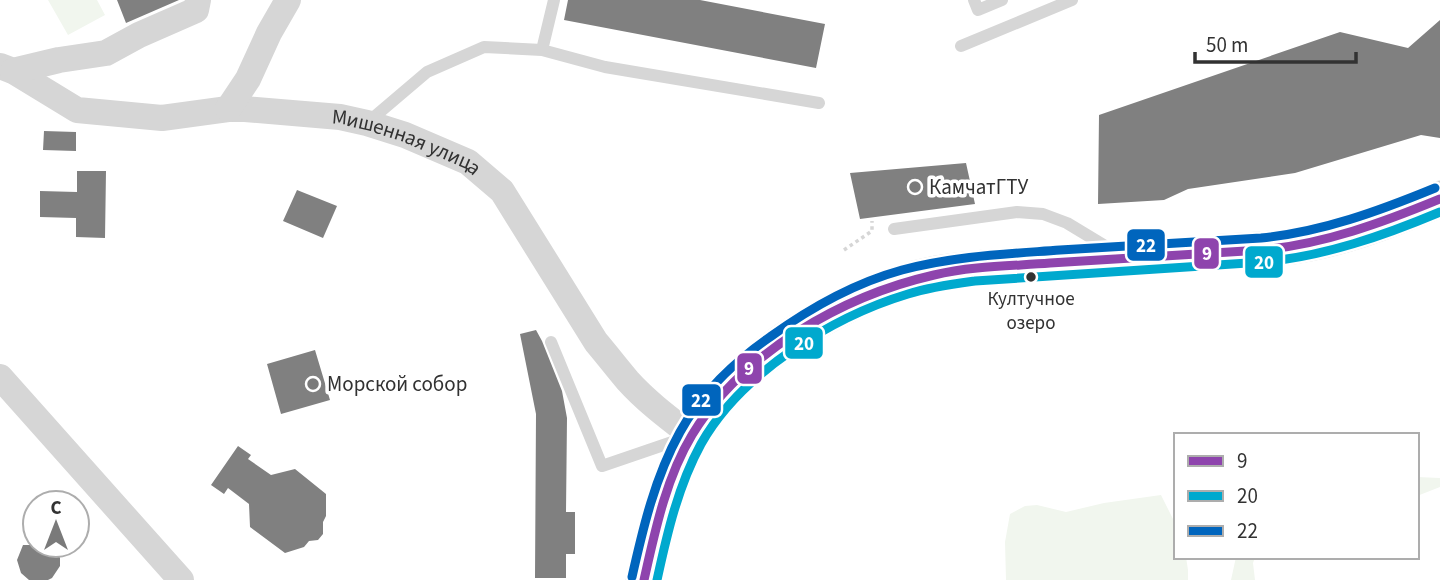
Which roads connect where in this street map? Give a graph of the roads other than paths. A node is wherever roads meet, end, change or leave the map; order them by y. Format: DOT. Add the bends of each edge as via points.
graph roads {
  1 [pos="198,0"];
  2 [pos="288,0"];
  3 [pos="554,0"];
  4 [pos="974,0"];
  5 [pos="1002,0"];
  6 [pos="1072,0"];
  7 [pos="961,46"];
  8 [pos="542,50"];
  9 [pos="6,69"];
  10 [pos="819,103"];
  11 [pos="228,109"];
  12 [pos="367,123"];
  13 [pos="1439,198"];
  14 [pos="894,229"];
  15 [pos="1125,258"];
  16 [pos="551,342"];
  17 [pos="0,377"];
  18 [pos="692,436"];
  19 [pos="181,580"];
  20 [pos="644,580"];
  1 -- 9 [label="street" via="196,10 106,53"];
  2 -- 11 [label="street"];
  3 -- 8 [label="lane"];
  4 -- 5 [label="lane" via="978,10"];
  6 -- 7 [label="lane"];
  8 -- 10 [label="lane" via="605,67"];
  8 -- 12 [label="lane" via="484,47 427,72"];
  9 -- 11 [label="street, Мишенная улица" via="77,110 162,118"];
  11 -- 12 [label="street, Мишенная улица"];
  12 -- 18 [label="street, Мишенная улица" via="468,162 502,191 596,342 629,382"];
  13 -- 15 [label="main road" via="1371,227 1303,244"];
  14 -- 15 [label="lane" via="1017,212 1043,214"];
  15 -- 18 [label="main road" via="979,268 921,277 888,288 826,316 763,357 713,403"];
  16 -- 18 [label="lane" via="602,466"];
  17 -- 19 [label="street"];
  18 -- 20 [label="main road" via="660,513"];
}
